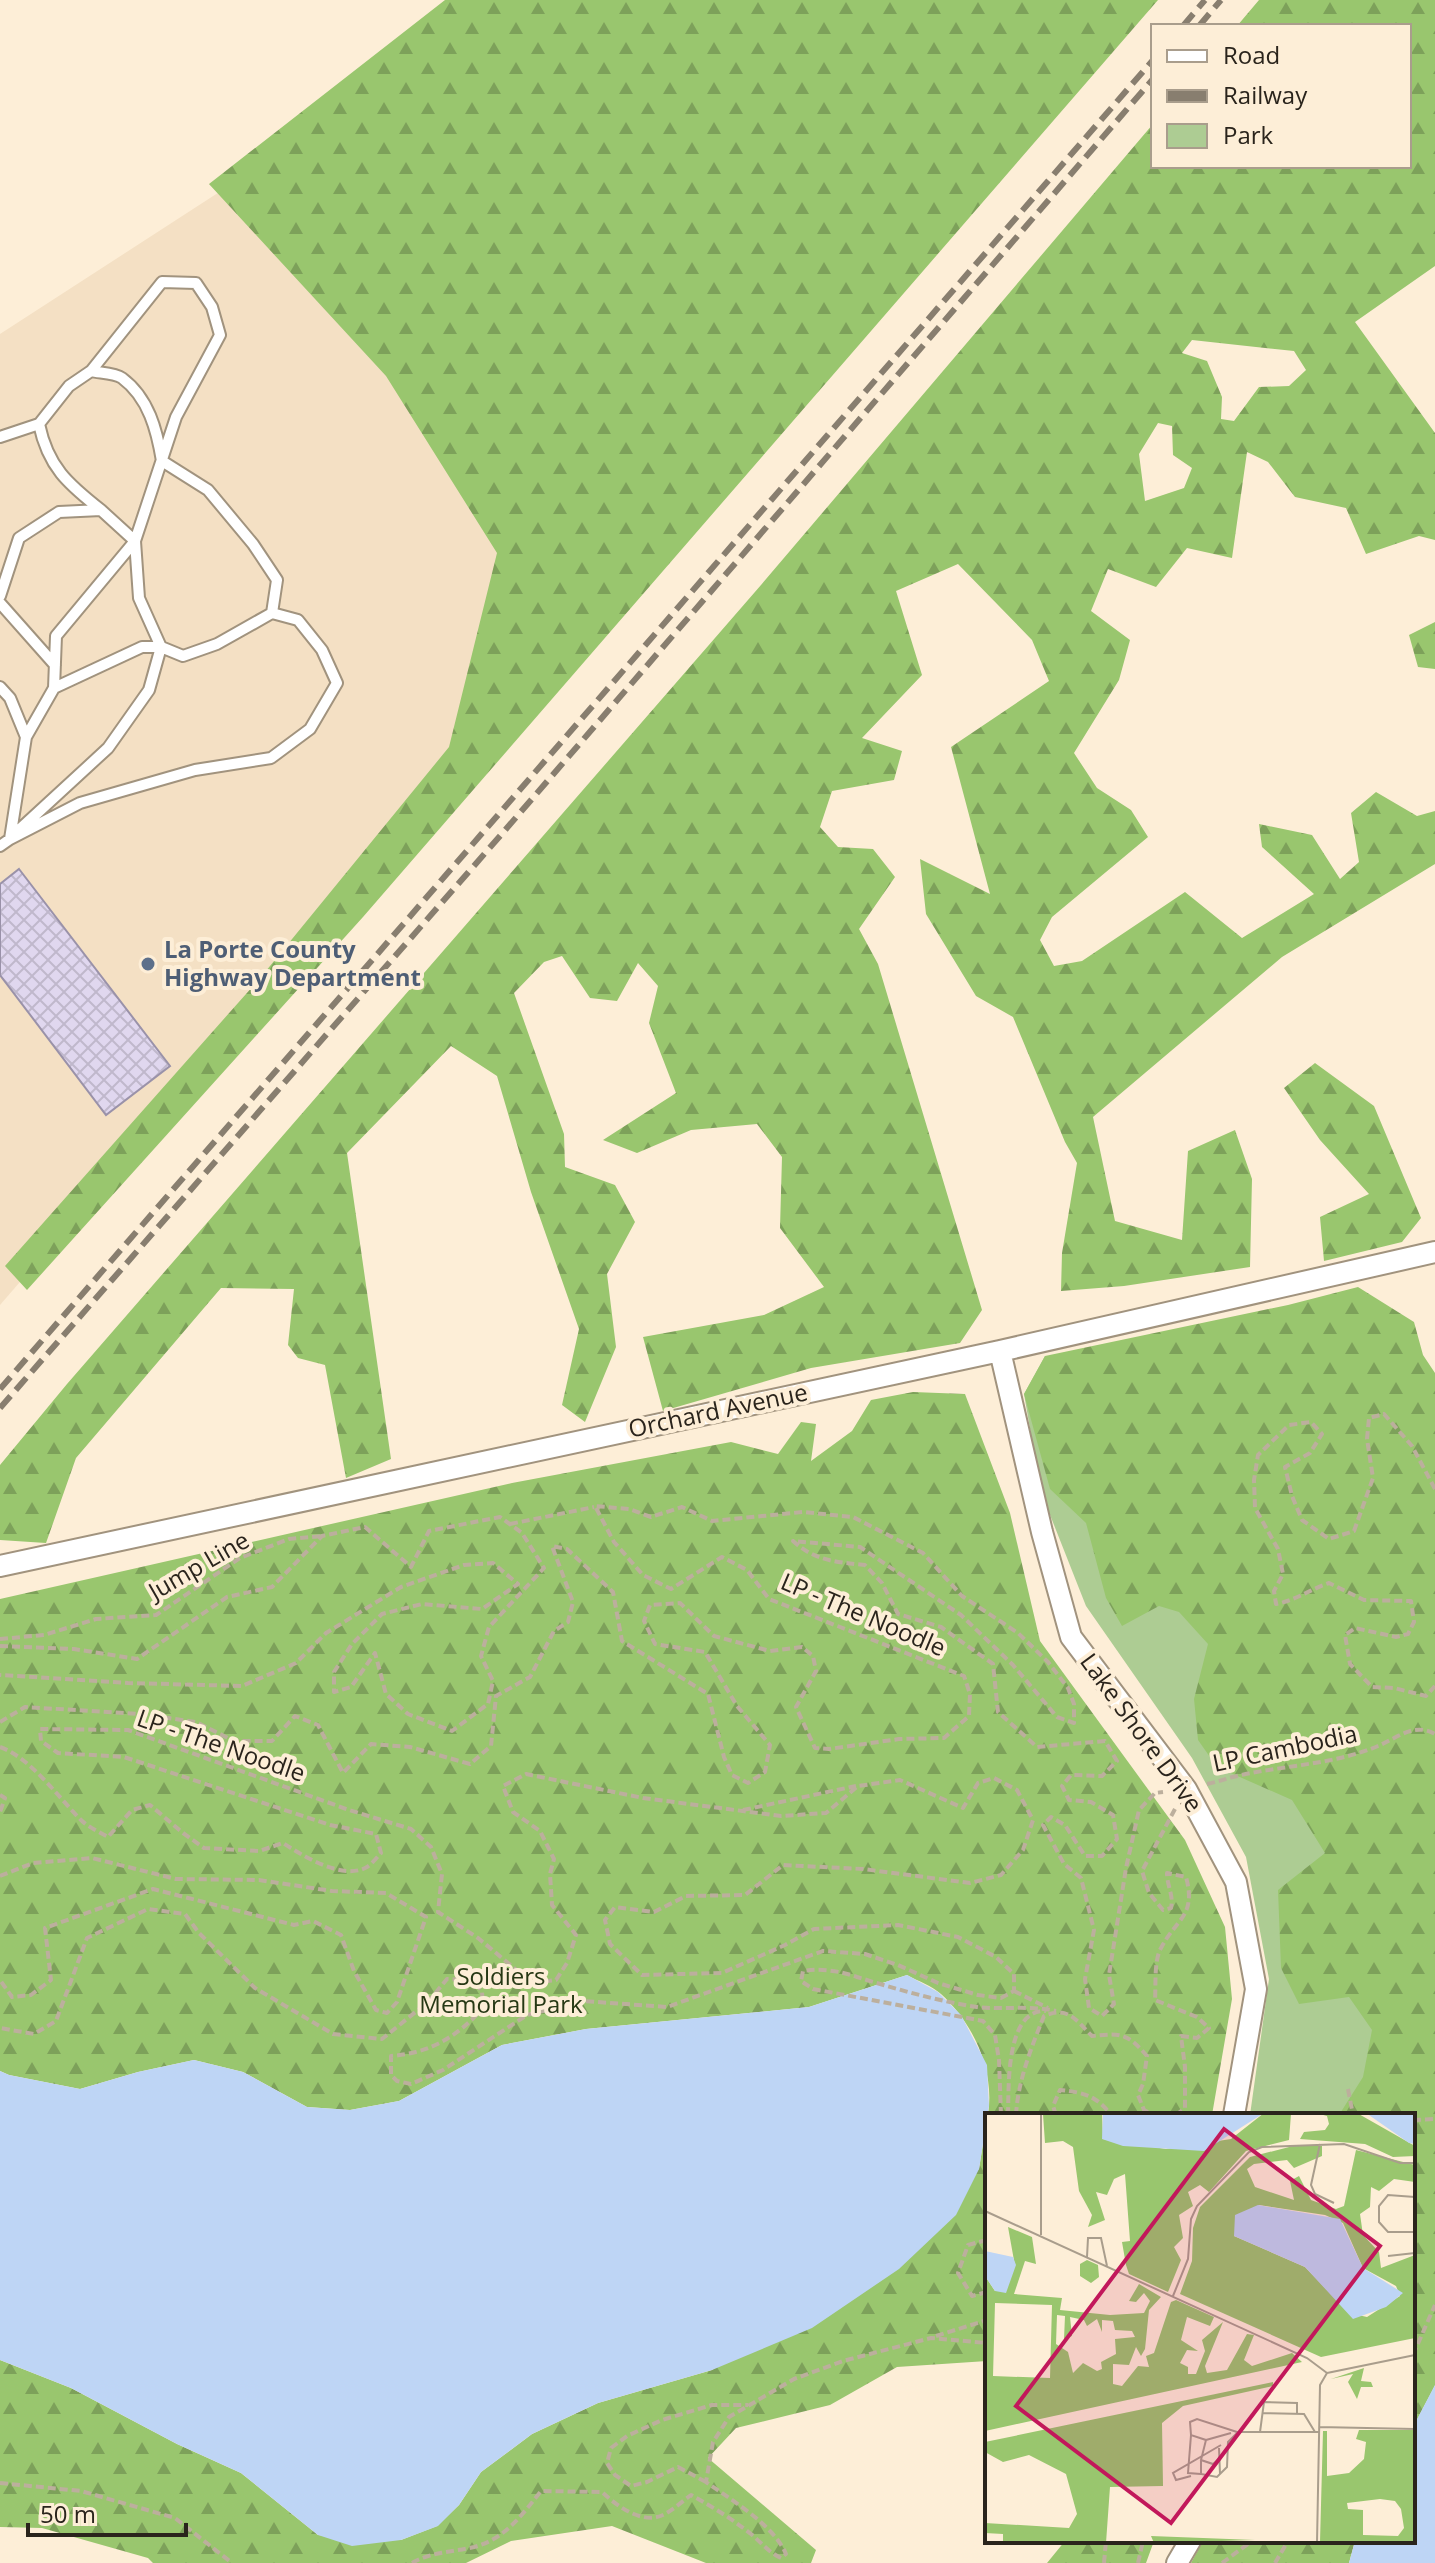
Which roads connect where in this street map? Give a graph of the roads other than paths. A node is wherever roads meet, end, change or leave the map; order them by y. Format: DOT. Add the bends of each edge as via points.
graph roads {
  1 [pos="91,371"];
  2 [pos="39,424"];
  3 [pos="0,437"];
  4 [pos="162,461"];
  5 [pos="101,510"];
  6 [pos="135,541"];
  7 [pos="0,596"];
  8 [pos="0,603"];
  9 [pos="272,613"];
  10 [pos="161,647"];
  11 [pos="55,665"];
  12 [pos="0,687"];
  13 [pos="54,688"];
  14 [pos="26,737"];
  15 [pos="10,839"];
  16 [pos="0,846"];
  17 [pos="1435,1252"];
  18 [pos="1000,1351"];
  19 [pos="0,1566"];
  20 [pos="1234,2113"];
  21 [pos="1189,2543"];
  22 [pos="1177,2563"];
  1 -- 2 [label="lane" via="69,386"];
  1 -- 4 [label="lane" via="120,377 142,400 156,428"];
  1 -- 4 [label="lane" via="162,282 196,283 212,307 220,335 176,417"];
  2 -- 3 [label="lane"];
  2 -- 5 [label="lane" via="44,449 69,485"];
  4 -- 6 [label="lane"];
  4 -- 9 [label="lane" via="208,490 253,544 277,580"];
  5 -- 6 [label="lane"];
  5 -- 7 [label="lane" via="59,512 19,538"];
  6 -- 10 [label="lane" via="139,598"];
  6 -- 11 [label="lane" via="56,636"];
  8 -- 11 [label="lane"];
  9 -- 10 [label="lane" via="183,656"];
  9 -- 15 [label="lane" via="298,620 322,650 337,683 310,729 271,758 195,770 80,803"];
  10 -- 13 [label="lane" via="142,647"];
  10 -- 15 [label="lane" via="149,690 108,748"];
  11 -- 13 [label="lane"];
  12 -- 14 [label="lane"];
  13 -- 14 [label="lane"];
  14 -- 15 [label="lane"];
  15 -- 16 [label="lane"];
  17 -- 18 [label="street, Orchard Avenue"];
  18 -- 19 [label="street, Orchard Avenue"];
  18 -- 20 [label="street, Lake Shore Drive" via="1071,1637 1186,1789 1236,1882 1256,1989"];
  21 -- 22 [label="street"];
}
